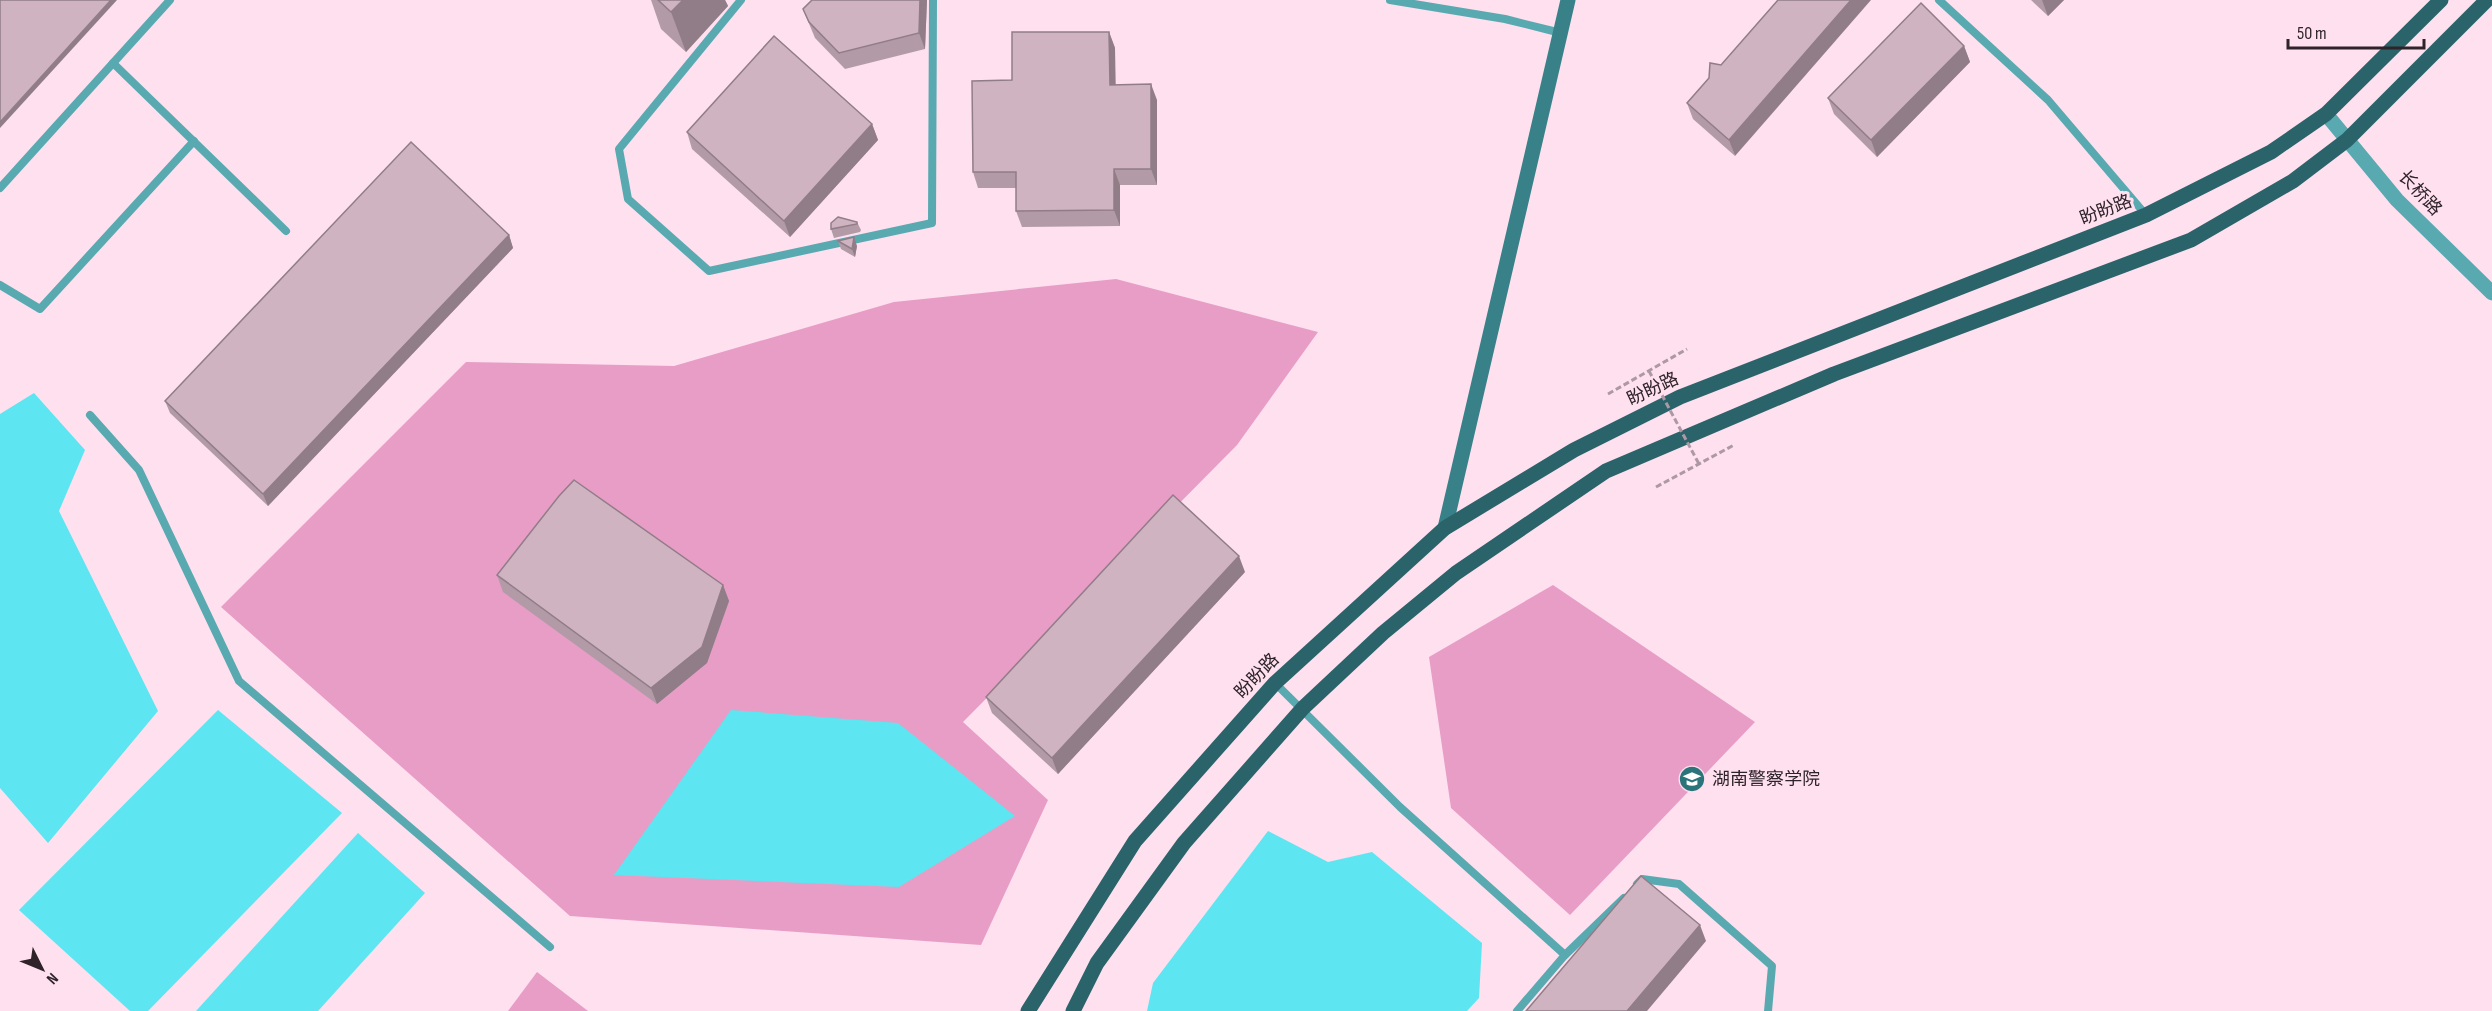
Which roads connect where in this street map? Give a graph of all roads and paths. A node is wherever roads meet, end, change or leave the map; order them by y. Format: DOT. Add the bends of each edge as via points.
graph roads {
  1 [pos="170,0"];
  2 [pos="741,0"];
  3 [pos="933,0"];
  4 [pos="1390,0"];
  5 [pos="1568,0"];
  6 [pos="1939,0"];
  7 [pos="2441,0"];
  8 [pos="2487,0"];
  9 [pos="1561,33"];
  10 [pos="113,63"];
  11 [pos="2326,114"];
  12 [pos="2348,140"];
  13 [pos="194,141"];
  14 [pos="0,188"];
  15 [pos="2146,215"];
  16 [pos="286,231"];
  17 [pos="0,285"];
  18 [pos="2492,293"];
  19 [pos="1687,349"];
  20 [pos="1649,371"];
  21 [pos="1608,394"];
  22 [pos="90,415"];
  23 [pos="1734,445"];
  24 [pos="1699,464"];
  25 [pos="1656,487"];
  26 [pos="1445,528"];
  27 [pos="1275,683"];
  28 [pos="1303,708"];
  29 [pos="550,947"];
  30 [pos="1565,955"];
  31 [pos="1028,1011"];
  32 [pos="1073,1011"];
  33 [pos="1517,1011"];
  34 [pos="1768,1011"];
  1 -- 10 [label="lane"];
  2 -- 3 [label="lane" via="619,149 628,199 709,272 932,224"];
  4 -- 9 [label="lane" via="1505,19"];
  5 -- 9 [label="main road"];
  6 -- 15 [label="lane" via="2048,100"];
  7 -- 11 [label="main road, 盼盼路"];
  8 -- 12 [label="main road"];
  9 -- 26 [label="main road"];
  10 -- 13 [label="lane"];
  10 -- 14 [label="lane"];
  11 -- 12 [label="street, 长桥路"];
  11 -- 15 [label="main road, 盼盼路" via="2271,152"];
  12 -- 18 [label="street, 长桥路" via="2397,200"];
  12 -- 28 [label="main road" via="2293,181 2191,240 1834,374 1606,471 1456,573 1383,633"];
  13 -- 16 [label="lane"];
  13 -- 17 [label="lane" via="40,309"];
  15 -- 26 [label="main road, 盼盼路" via="1680,397 1574,450"];
  19 -- 20 [label="path"];
  20 -- 21 [label="path"];
  20 -- 24 [label="path, bridge"];
  22 -- 29 [label="lane" via="139,470 239,681"];
  23 -- 24 [label="path"];
  24 -- 25 [label="path"];
  26 -- 27 [label="main road, 盼盼路"];
  27 -- 28 [label="lane"];
  27 -- 31 [label="main road, 盼盼路" via="1135,841"];
  28 -- 30 [label="lane" via="1400,807"];
  28 -- 32 [label="main road" via="1184,843 1097,963"];
  30 -- 33 [label="lane"];
  30 -- 34 [label="lane" via="1642,879 1679,884 1772,966"];
}
